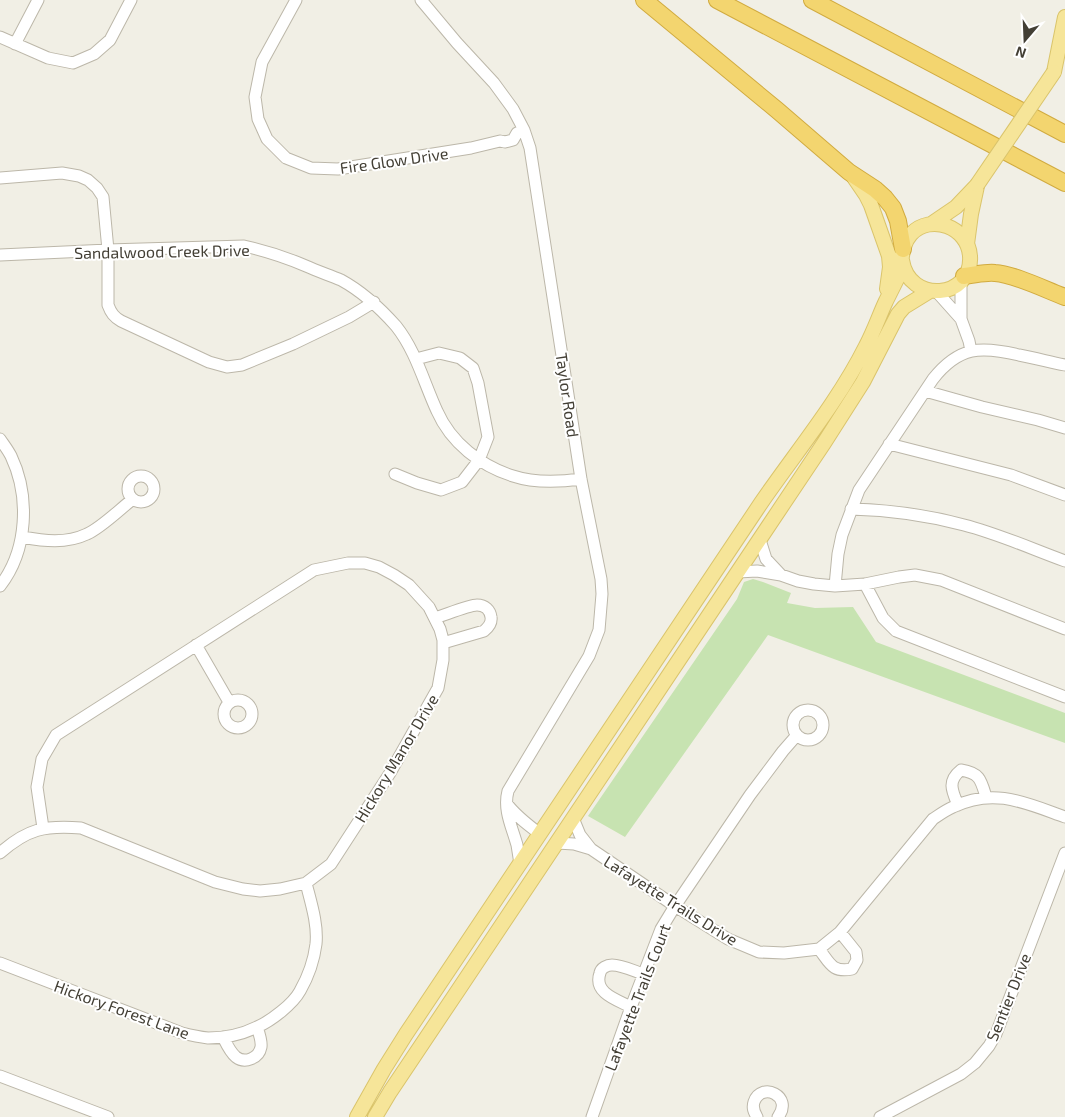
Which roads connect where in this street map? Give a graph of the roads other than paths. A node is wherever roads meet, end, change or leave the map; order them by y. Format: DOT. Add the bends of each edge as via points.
graph roads {
  1 [pos="38,0"];
  2 [pos="131,0"];
  3 [pos="296,0"];
  4 [pos="421,0"];
  5 [pos="644,0"];
  6 [pos="717,0"];
  7 [pos="812,0"];
  8 [pos="1065,16"];
  9 [pos="0,37"];
  10 [pos="14,44"];
  11 [pos="1060,69"];
  12 [pos="521,131"];
  13 [pos="1065,134"];
  14 [pos="849,172"];
  15 [pos="0,178"];
  16 [pos="1065,183"];
  17 [pos="977,185"];
  18 [pos="931,224"];
  19 [pos="967,244"];
  20 [pos="108,250"];
  21 [pos="902,254"];
  22 [pos="0,255"];
  23 [pos="963,279"];
  24 [pos="933,291"];
  25 [pos="1065,297"];
  26 [pos="374,302"];
  27 [pos="885,302"];
  28 [pos="961,319"];
  29 [pos="970,351"];
  30 [pos="416,359"];
  31 [pos="1065,365"];
  32 [pos="924,391"];
  33 [pos="1065,428"];
  34 [pos="0,440"];
  35 [pos="889,444"];
  36 [pos="479,460"];
  37 [pos="395,474"];
  38 [pos="581,479"];
  39 [pos="1065,495"];
  40 [pos="132,499"];
  41 [pos="851,509"];
  42 [pos="22,537"];
  43 [pos="760,540"];
  44 [pos="1065,561"];
  45 [pos="738,572"];
  46 [pos="781,576"];
  47 [pos="865,584"];
  48 [pos="0,586"];
  49 [pos="835,586"];
  50 [pos="435,618"];
  51 [pos="1065,628"];
  52 [pos="442,643"];
  53 [pos="196,645"];
  54 [pos="1065,697"];
  55 [pos="230,702"];
  56 [pos="796,736"];
  57 [pos="986,797"];
  58 [pos="506,802"];
  59 [pos="958,805"];
  60 [pos="1065,817"];
  61 [pos="573,818"];
  62 [pos="44,828"];
  63 [pos="540,834"];
  64 [pos="557,842"];
  65 [pos="591,849"];
  66 [pos="0,853"];
  67 [pos="1065,853"];
  68 [pos="520,864"];
  69 [pos="541,866"];
  70 [pos="306,883"];
  71 [pos="675,906"];
  72 [pos="840,932"];
  73 [pos="819,949"];
  74 [pos="0,963"];
  75 [pos="643,974"];
  76 [pos="631,1007"];
  77 [pos="257,1027"];
  78 [pos="223,1036"];
  79 [pos="0,1076"];
  80 [pos="108,1117"];
  81 [pos="357,1117"];
  82 [pos="375,1117"];
  83 [pos="592,1117"];
  84 [pos="757,1117"];
  85 [pos="778,1117"];
  86 [pos="880,1117"];
  1 -- 10 [label="street"];
  2 -- 10 [label="street" via="110,40 94,54 73,63 48,58"];
  3 -- 12 [label="street, Fire Glow Drive" via="262,62 255,97 258,119 266,139 286,158 312,168 338,169 505,142 513,140"];
  4 -- 12 [label="street, Taylor Road" via="494,83 513,109"];
  5 -- 14 [label="highway"];
  6 -- 16 [label="highway"];
  7 -- 13 [label="highway"];
  8 -- 11 [label="main road"];
  9 -- 10 [label="street"];
  11 -- 17 [label="main road, bridge"];
  12 -- 38 [label="street, Taylor Road" via="530,148 537,184"];
  14 -- 21 [label="highway" via="875,189 893,208"];
  14 -- 27 [label="main road" via="872,205 889,256"];
  15 -- 20 [label="street" via="62,173 88,180 103,197"];
  17 -- 18 [label="main road"];
  17 -- 19 [label="main road"];
  18 -- 19 [label="main road" via="952,228"];
  18 -- 21 [label="main road" via="915,230"];
  19 -- 23 [label="main road" via="970,261"];
  20 -- 22 [label="street, Sandalwood Creek Drive"];
  20 -- 26 [label="street, Sandalwood Creek Drive" via="244,246 326,274"];
  20 -- 26 [label="street" via="108,306 115,318 209,362 227,367 242,365 293,344"];
  21 -- 24 [label="main road" via="905,271 911,280"];
  21 -- 27 [label="main road" via="898,276"];
  23 -- 24 [label="main road" via="952,288"];
  23 -- 25 [label="highway" via="997,273"];
  23 -- 28 [label="street"];
  24 -- 28 [label="street"];
  24 -- 43 [label="main road" via="904,307 898,314 848,406"];
  26 -- 30 [label="street, Sandalwood Creek Drive" via="404,337"];
  27 -- 63 [label="main road" via="849,376"];
  28 -- 29 [label="street"];
  29 -- 31 [label="street" via="999,350"];
  29 -- 32 [label="street" via="941,369"];
  30 -- 36 [label="street, Sandalwood Creek Drive" via="445,426"];
  30 -- 36 [label="street" via="439,352 460,358 473,368 488,437"];
  32 -- 33 [label="street"];
  32 -- 35 [label="street"];
  34 -- 42 [label="street" via="18,473 22,490"];
  35 -- 39 [label="street" via="1011,475"];
  35 -- 41 [label="street"];
  36 -- 37 [label="street" via="462,482 441,490"];
  36 -- 38 [label="street, Sandalwood Creek Drive" via="514,477 558,481"];
  38 -- 58 [label="street, Taylor Road" via="601,579 599,630 581,671 508,791"];
  40 -- 42 [label="street" via="94,530 74,539 57,542"];
  41 -- 44 [label="street" via="907,513 966,525"];
  41 -- 49 [label="street" via="838,554"];
  42 -- 48 [label="street" via="15,561"];
  43 -- 45 [label="main road"];
  43 -- 46 [label="street" via="766,559"];
  45 -- 46 [label="street" via="758,571"];
  45 -- 61 [label="main road"];
  46 -- 49 [label="street"];
  47 -- 49 [label="street"];
  47 -- 51 [label="street" via="915,575 941,580"];
  47 -- 54 [label="street" via="883,618 896,631"];
  50 -- 52 [label="street, Hickory Manor Drive"];
  50 -- 52 [label="street" via="476,604 485,606 491,614 491,623 484,631"];
  50 -- 53 [label="street, Hickory Manor Drive" via="409,584 379,567 348,563 314,570"];
  52 -- 70 [label="street, Hickory Manor Drive" via="443,660 438,688 390,773 331,864"];
  53 -- 55 [label="street"];
  53 -- 62 [label="street, Hickory Manor Drive" via="56,735 42,759 37,787"];
  56 -- 71 [label="street, Lafayette Trails Court" via="750,795"];
  57 -- 59 [label="street"];
  57 -- 59 [label="street" via="979,777 961,770 952,783"];
  57 -- 60 [label="street" via="1017,800"];
  58 -- 63 [label="street" via="521,820"];
  58 -- 68 [label="street"];
  59 -- 72 [label="street" via="933,819"];
  61 -- 64 [label="main road"];
  61 -- 65 [label="street, Lafayette Trails Drive"];
  62 -- 66 [label="street, Hickory Manor Drive" via="12,842"];
  62 -- 70 [label="street, Hickory Manor Drive" via="81,828 215,882 242,889 260,891"];
  63 -- 68 [label="main road"];
  63 -- 69 [label="main road"];
  64 -- 65 [label="street, Lafayette Trails Drive"];
  64 -- 69 [label="main road"];
  65 -- 71 [label="street, Lafayette Trails Drive"];
  67 -- 86 [label="street, Sentier Drive" via="989,1046 961,1074"];
  68 -- 81 [label="main road" via="406,1034"];
  69 -- 82 [label="main road"];
  70 -- 77 [label="street, Hickory Forest Lane" via="316,926 316,942 308,975 300,992 288,1005"];
  71 -- 73 [label="street, Lafayette Trails Drive" via="728,939 758,952"];
  71 -- 75 [label="street, Lafayette Trails Court" via="661,929"];
  72 -- 73 [label="street"];
  72 -- 73 [label="street" via="856,952 857,960 852,969 836,969"];
  74 -- 78 [label="street, Hickory Forest Lane" via="182,1033 208,1038"];
  75 -- 76 [label="street, Lafayette Trails Court"];
  75 -- 76 [label="street" via="612,965 599,973 598,982 604,993"];
  76 -- 83 [label="street, Lafayette Trails Court"];
  77 -- 78 [label="street, Hickory Forest Lane"];
  77 -- 78 [label="street" via="261,1047 250,1059 236,1058"];
  79 -- 80 [label="street"];
  84 -- 85 [label="street" via="753,1110 754,1100 767,1092 780,1098 783,1108"];
}
